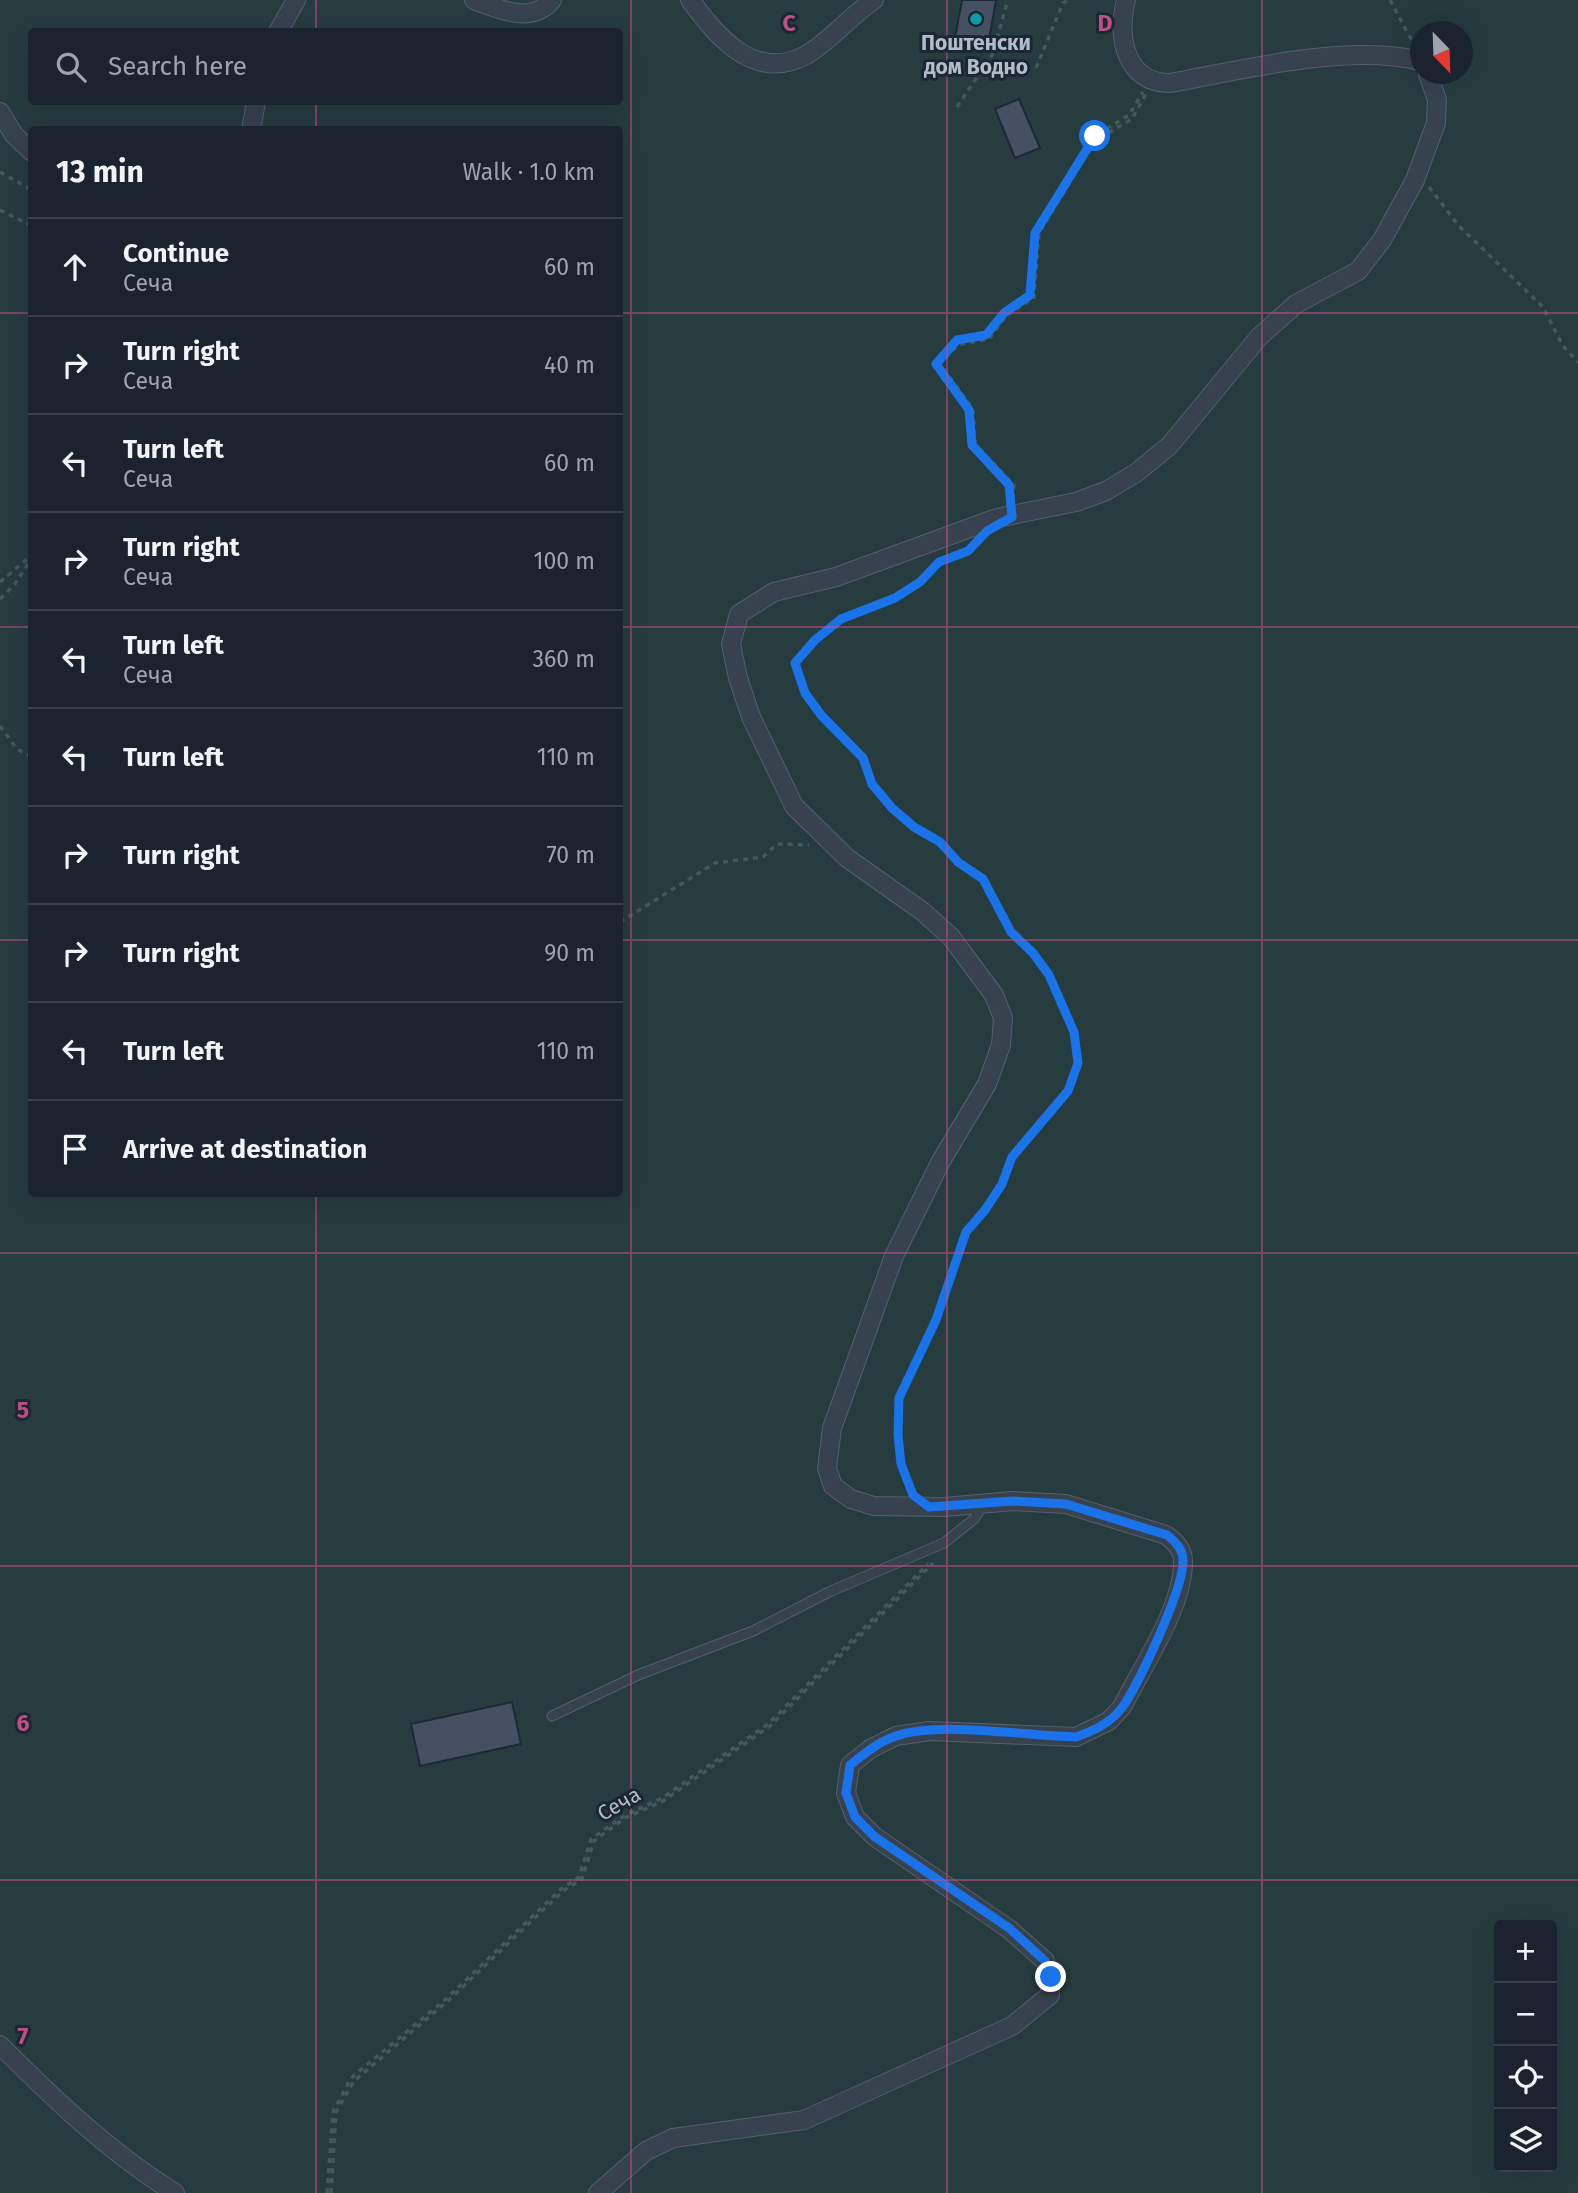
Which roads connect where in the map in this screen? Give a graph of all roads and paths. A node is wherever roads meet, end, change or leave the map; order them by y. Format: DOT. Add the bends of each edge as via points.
graph roads {
  1 [pos="296,0"];
  2 [pos="474,0"];
  3 [pos="552,0"];
  4 [pos="690,0"];
  5 [pos="874,0"];
  6 [pos="1008,0"];
  7 [pos="1058,0"];
  8 [pos="1068,0"];
  9 [pos="1126,0"];
  10 [pos="1390,0"];
  11 [pos="1063,4"];
  12 [pos="280,28"];
  13 [pos="1410,41"];
  14 [pos="1410,59"];
  15 [pos="1036,68"];
  16 [pos="1150,82"];
  17 [pos="1432,84"];
  18 [pos="255,105"];
  19 [pos="957,107"];
  20 [pos="0,113"];
  21 [pos="252,126"];
  22 [pos="28,148"];
  23 [pos="1425,153"];
  24 [pos="0,172"];
  25 [pos="28,188"];
  26 [pos="0,210"];
  27 [pos="28,224"];
  28 [pos="1578,362"];
  29 [pos="1013,515"];
  30 [pos="978,542"];
  31 [pos="28,559"];
  32 [pos="28,563"];
  33 [pos="0,582"];
  34 [pos="0,599"];
  35 [pos="0,726"];
  36 [pos="28,755"];
  37 [pos="817,848"];
  38 [pos="623,920"];
  39 [pos="984,1504"];
  40 [pos="930,1507"];
  41 [pos="948,1541"];
  42 [pos="552,1716"];
  43 [pos="0,2045"];
  44 [pos="175,2193"];
  45 [pos="329,2193"];
  46 [pos="598,2193"];
  1 -- 12 [label="street"];
  2 -- 3 [label="street" via="517,15 537,12"];
  4 -- 5 [label="street" via="718,38 761,62 773,62 805,55"];
  6 -- 19 [label="path" via="992,55"];
  7 -- 11 [label="path"];
  8 -- 11 [label="path"];
  9 -- 16 [label="street" via="1122,17 1125,46 1136,73"];
  10 -- 13 [label="path"];
  11 -- 15 [label="path"];
  14 -- 16 [label="street" via="1385,53 1315,58 1170,83"];
  16 -- 29 [label="path" via="1129,115 1095,136 1035,233 1030,295 1004,313 986,335 957,340 936,364 969,410 972,445 1009,485"];
  17 -- 23 [label="street" via="1436,123"];
  18 -- 21 [label="street"];
  20 -- 22 [label="street"];
  23 -- 28 [label="path" via="1426,181 1441,206 1544,307 1563,346"];
  23 -- 29 [label="street" via="1382,240 1358,271 1296,304 1259,337 1170,445 1106,491"];
  24 -- 25 [label="path"];
  26 -- 27 [label="path"];
  29 -- 40 [label="street" via="836,578 774,592 739,614 731,644 751,718 794,806 847,858 951,937 994,995 1003,1018 1001,1045 988,1084 941,1161 894,1256 832,1428 827,1468 833,1486 851,1499 874,1506"];
  30 -- 40 [label="path" via="969,552 941,563 922,583 895,599 841,621 797,663 806,692 864,757 874,784 892,807 984,878 1012,932 1051,974 1076,1031 1080,1063 1069,1092 1013,1158 1003,1185 968,1233 937,1321 901,1399 903,1464 914,1494"];
  31 -- 33 [label="path"];
  32 -- 34 [label="path"];
  35 -- 36 [label="path" via="17,750"];
  37 -- 38 [label="path" via="777,844 763,857 715,863"];
  39 -- 40 [label="street"];
  39 -- 41 [label="lane"];
  39 -- 46 [label="street" via="1066,1504 1167,1535 1179,1545 1184,1560 1177,1596 1152,1649 1122,1707 1102,1726 1076,1737 918,1732 895,1736 850,1765 846,1793 855,1817 875,1837 1009,1928 1045,1961 1051,1977 1050,1995 1012,2026 803,2120 673,2138 646,2151"];
  41 -- 42 [label="lane"];
  41 -- 45 [label="path" via="925,1574 770,1726 663,1801 625,1818 594,1840 582,1879 563,1891 449,2000 354,2081 336,2112"];
  41 -- 45 [label="path, Сеча" via="768,1724 662,1798 591,1839 579,1877 446,1999 351,2078 333,2112"];
  43 -- 44 [label="street" via="83,2126"];
}
